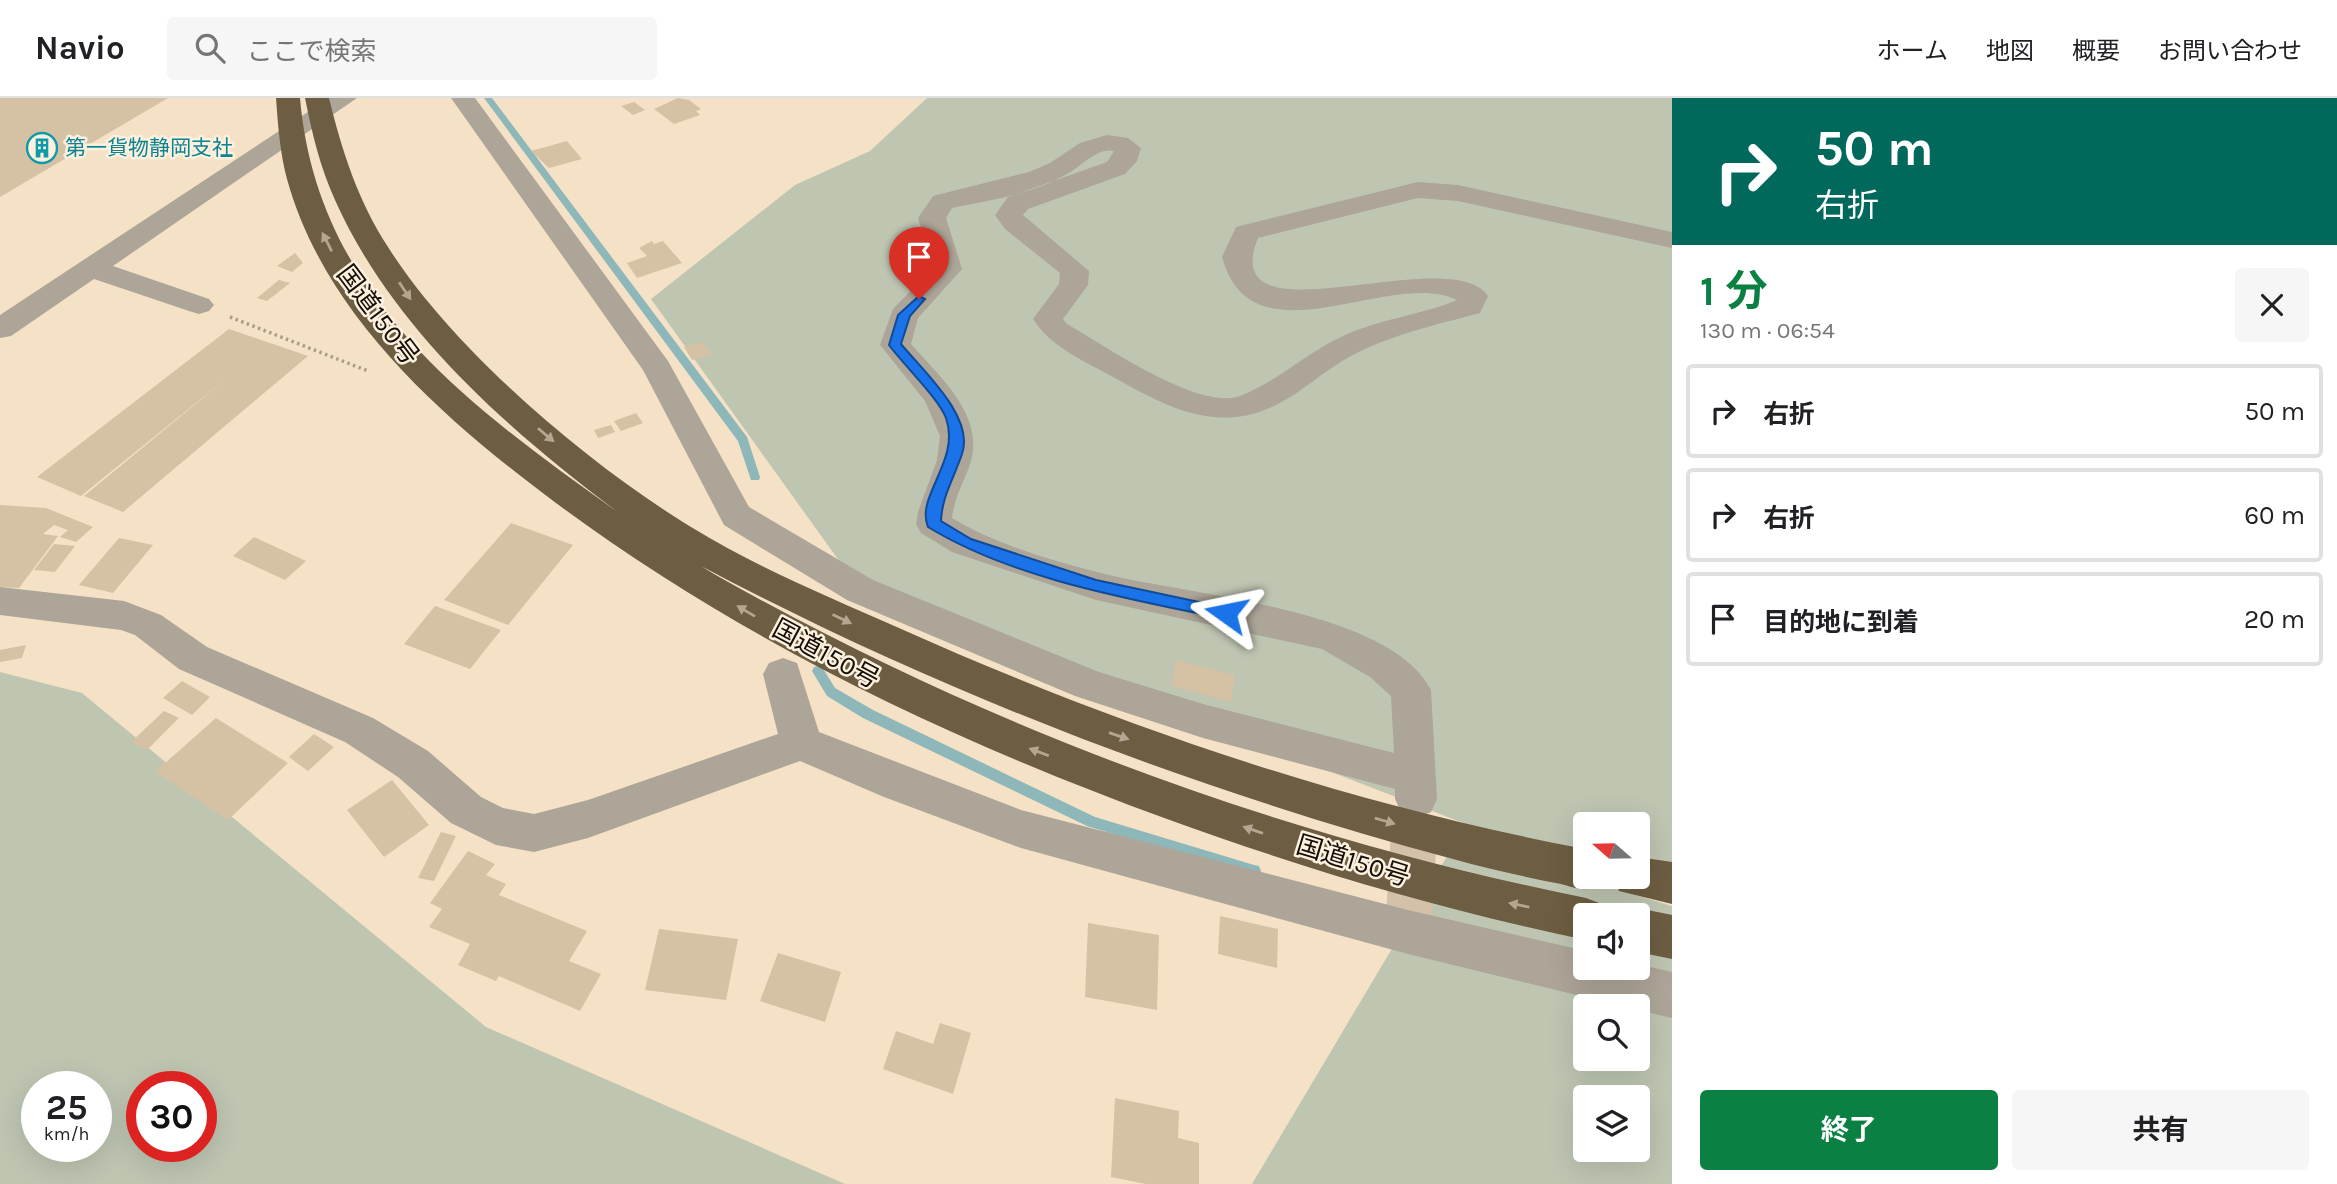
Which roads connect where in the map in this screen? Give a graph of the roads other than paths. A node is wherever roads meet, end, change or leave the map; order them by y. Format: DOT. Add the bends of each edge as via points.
graph roads {
  1 [pos="345,98"];
  2 [pos="463,98"];
  3 [pos="303,111"];
  4 [pos="1672,240"];
  5 [pos="90,268"];
  6 [pos="199,306"];
  7 [pos="0,329"];
  8 [pos="0,601"];
  9 [pos="783,674"];
  10 [pos="802,743"];
  11 [pos="1573,866"];
  12 [pos="1650,879"];
  13 [pos="1672,883"];
  14 [pos="1573,916"];
  15 [pos="1650,932"];
  16 [pos="1672,937"];
  17 [pos="1672,995"];
  1 -- 3 [label="street"];
  2 -- 4 [label="street" via="657,368 736,516 860,590 1089,685 1416,788 1411,690 1384,666 1331,636 1096,586 965,543 934,524 934,503 957,450 953,416 895,345 904,315 948,269 932,218 943,202 1055,171 1085,148 1105,142 1128,148 1116,168 1018,203 1009,215 1075,271 1073,285 1048,319 1056,331 1188,401 1220,409 1264,398 1338,350 1424,317 1469,307 1473,296 1449,286 1405,286 1293,302 1267,299 1246,285 1236,257 1247,233 1418,190 1458,193"];
  3 -- 5 [label="street"];
  3 -- 11 [label="highway, 国道150号, one-way" via="352,212 424,319 494,391 601,481 698,548 938,664 1076,721 1320,802 1456,841"];
  14 -- 3 [label="highway, 国道150号, one-way" via="1441,888 1302,846 1010,741 872,679 681,572 596,517 476,424 424,374 350,283 325,241 302,184"];
  5 -- 6 [label="street"];
  5 -- 7 [label="street"];
  8 -- 10 [label="street" via="124,616 148,625 192,658 359,730 413,764 476,816 496,826 534,833 588,820"];
  9 -- 10 [label="street"];
  10 -- 17 [label="street" via="1021,829 1408,932"];
  12 -- 13 [label="highway"];
  15 -- 16 [label="highway"];
}
